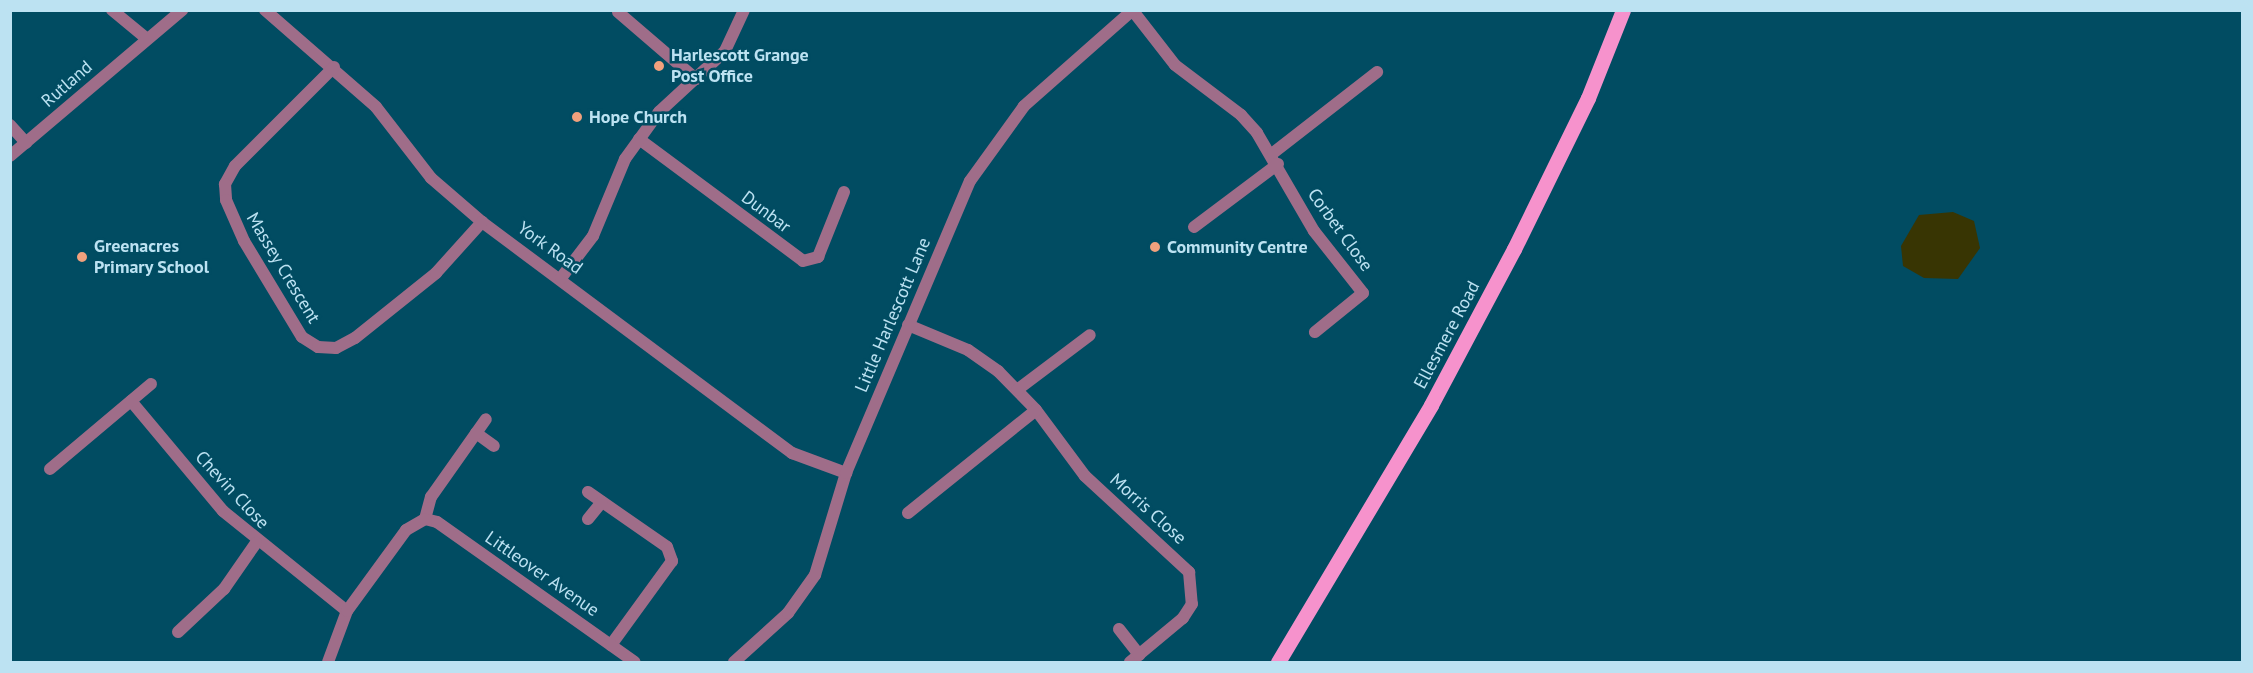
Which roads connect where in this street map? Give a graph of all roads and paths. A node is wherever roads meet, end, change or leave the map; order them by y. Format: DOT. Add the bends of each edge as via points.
graph roads {
  1 [pos="112,10"];
  2 [pos="182,10"];
  3 [pos="265,10"];
  4 [pos="744,10"];
  5 [pos="1623,10"];
  6 [pos="1133,11"];
  7 [pos="618,12"];
  8 [pos="147,39"];
  9 [pos="334,67"];
  10 [pos="1377,72"];
  11 [pos="696,79"];
  12 [pos="10,124"];
  13 [pos="639,139"];
  14 [pos="26,143"];
  15 [pos="10,156"];
  16 [pos="1276,159"];
  17 [pos="844,192"];
  18 [pos="482,222"];
  19 [pos="1194,227"];
  20 [pos="561,278"];
  21 [pos="908,325"];
  22 [pos="1315,332"];
  23 [pos="1090,335"];
  24 [pos="151,384"];
  25 [pos="1017,390"];
  26 [pos="131,401"];
  27 [pos="1036,410"];
  28 [pos="486,419"];
  29 [pos="476,434"];
  30 [pos="494,446"];
  31 [pos="50,469"];
  32 [pos="846,473"];
  33 [pos="588,492"];
  34 [pos="602,502"];
  35 [pos="908,513"];
  36 [pos="425,519"];
  37 [pos="588,519"];
  38 [pos="256,543"];
  39 [pos="347,611"];
  40 [pos="1119,629"];
  41 [pos="178,632"];
  42 [pos="611,645"];
  43 [pos="1135,659"];
  44 [pos="328,663"];
  45 [pos="635,663"];
  46 [pos="734,663"];
  47 [pos="1278,663"];
  1 -- 8 [label="street"];
  2 -- 8 [label="street, Rutland"];
  3 -- 9 [label="street, York Road"];
  4 -- 11 [label="street" via="725,51"];
  5 -- 47 [label="main road, Ellesmere Road" via="1588,99 1492,291 1431,405"];
  6 -- 16 [label="street, Corbet Close" via="1175,65 1241,115"];
  6 -- 21 [label="street, Little Harlescott Lane" via="1064,67 998,139 970,181"];
  7 -- 11 [label="street"];
  8 -- 14 [label="street, Rutland"];
  9 -- 18 [label="street, York Road" via="376,107 431,177"];
  9 -- 18 [label="street, Massey Crescent" via="235,166 225,184 236,225 302,337 318,347 336,348 355,338 436,273"];
  10 -- 16 [label="street"];
  11 -- 13 [label="street"];
  12 -- 14 [label="street"];
  13 -- 17 [label="street, Dunbar" via="803,261 818,257"];
  13 -- 20 [label="street" via="614,180 589,243"];
  14 -- 15 [label="street, Rutland"];
  16 -- 19 [label="street"];
  16 -- 22 [label="street, Corbet Close" via="1296,204 1363,293"];
  18 -- 20 [label="street, York Road"];
  20 -- 32 [label="street, York Road" via="792,453"];
  21 -- 25 [label="street, Morris Close" via="968,350"];
  21 -- 32 [label="street, Little Harlescott Lane"];
  23 -- 25 [label="street"];
  24 -- 26 [label="street"];
  25 -- 27 [label="street, Morris Close"];
  26 -- 31 [label="street"];
  26 -- 38 [label="street, Chevin Close"];
  27 -- 35 [label="street"];
  27 -- 43 [label="street, Morris Close" via="1085,476 1189,572 1192,604"];
  28 -- 29 [label="street"];
  29 -- 30 [label="street"];
  29 -- 36 [label="street" via="431,496"];
  32 -- 46 [label="street, Little Harlescott Lane" via="815,575 788,613"];
  33 -- 34 [label="street"];
  34 -- 37 [label="street"];
  34 -- 42 [label="street" via="667,547 672,561"];
  36 -- 39 [label="street" via="406,530"];
  36 -- 42 [label="street, Littleover Avenue" via="437,522"];
  38 -- 39 [label="street, Chevin Close"];
  38 -- 41 [label="street" via="218,596"];
  39 -- 44 [label="street"];
  40 -- 43 [label="street"];
  42 -- 45 [label="street, Littleover Avenue"];
}
